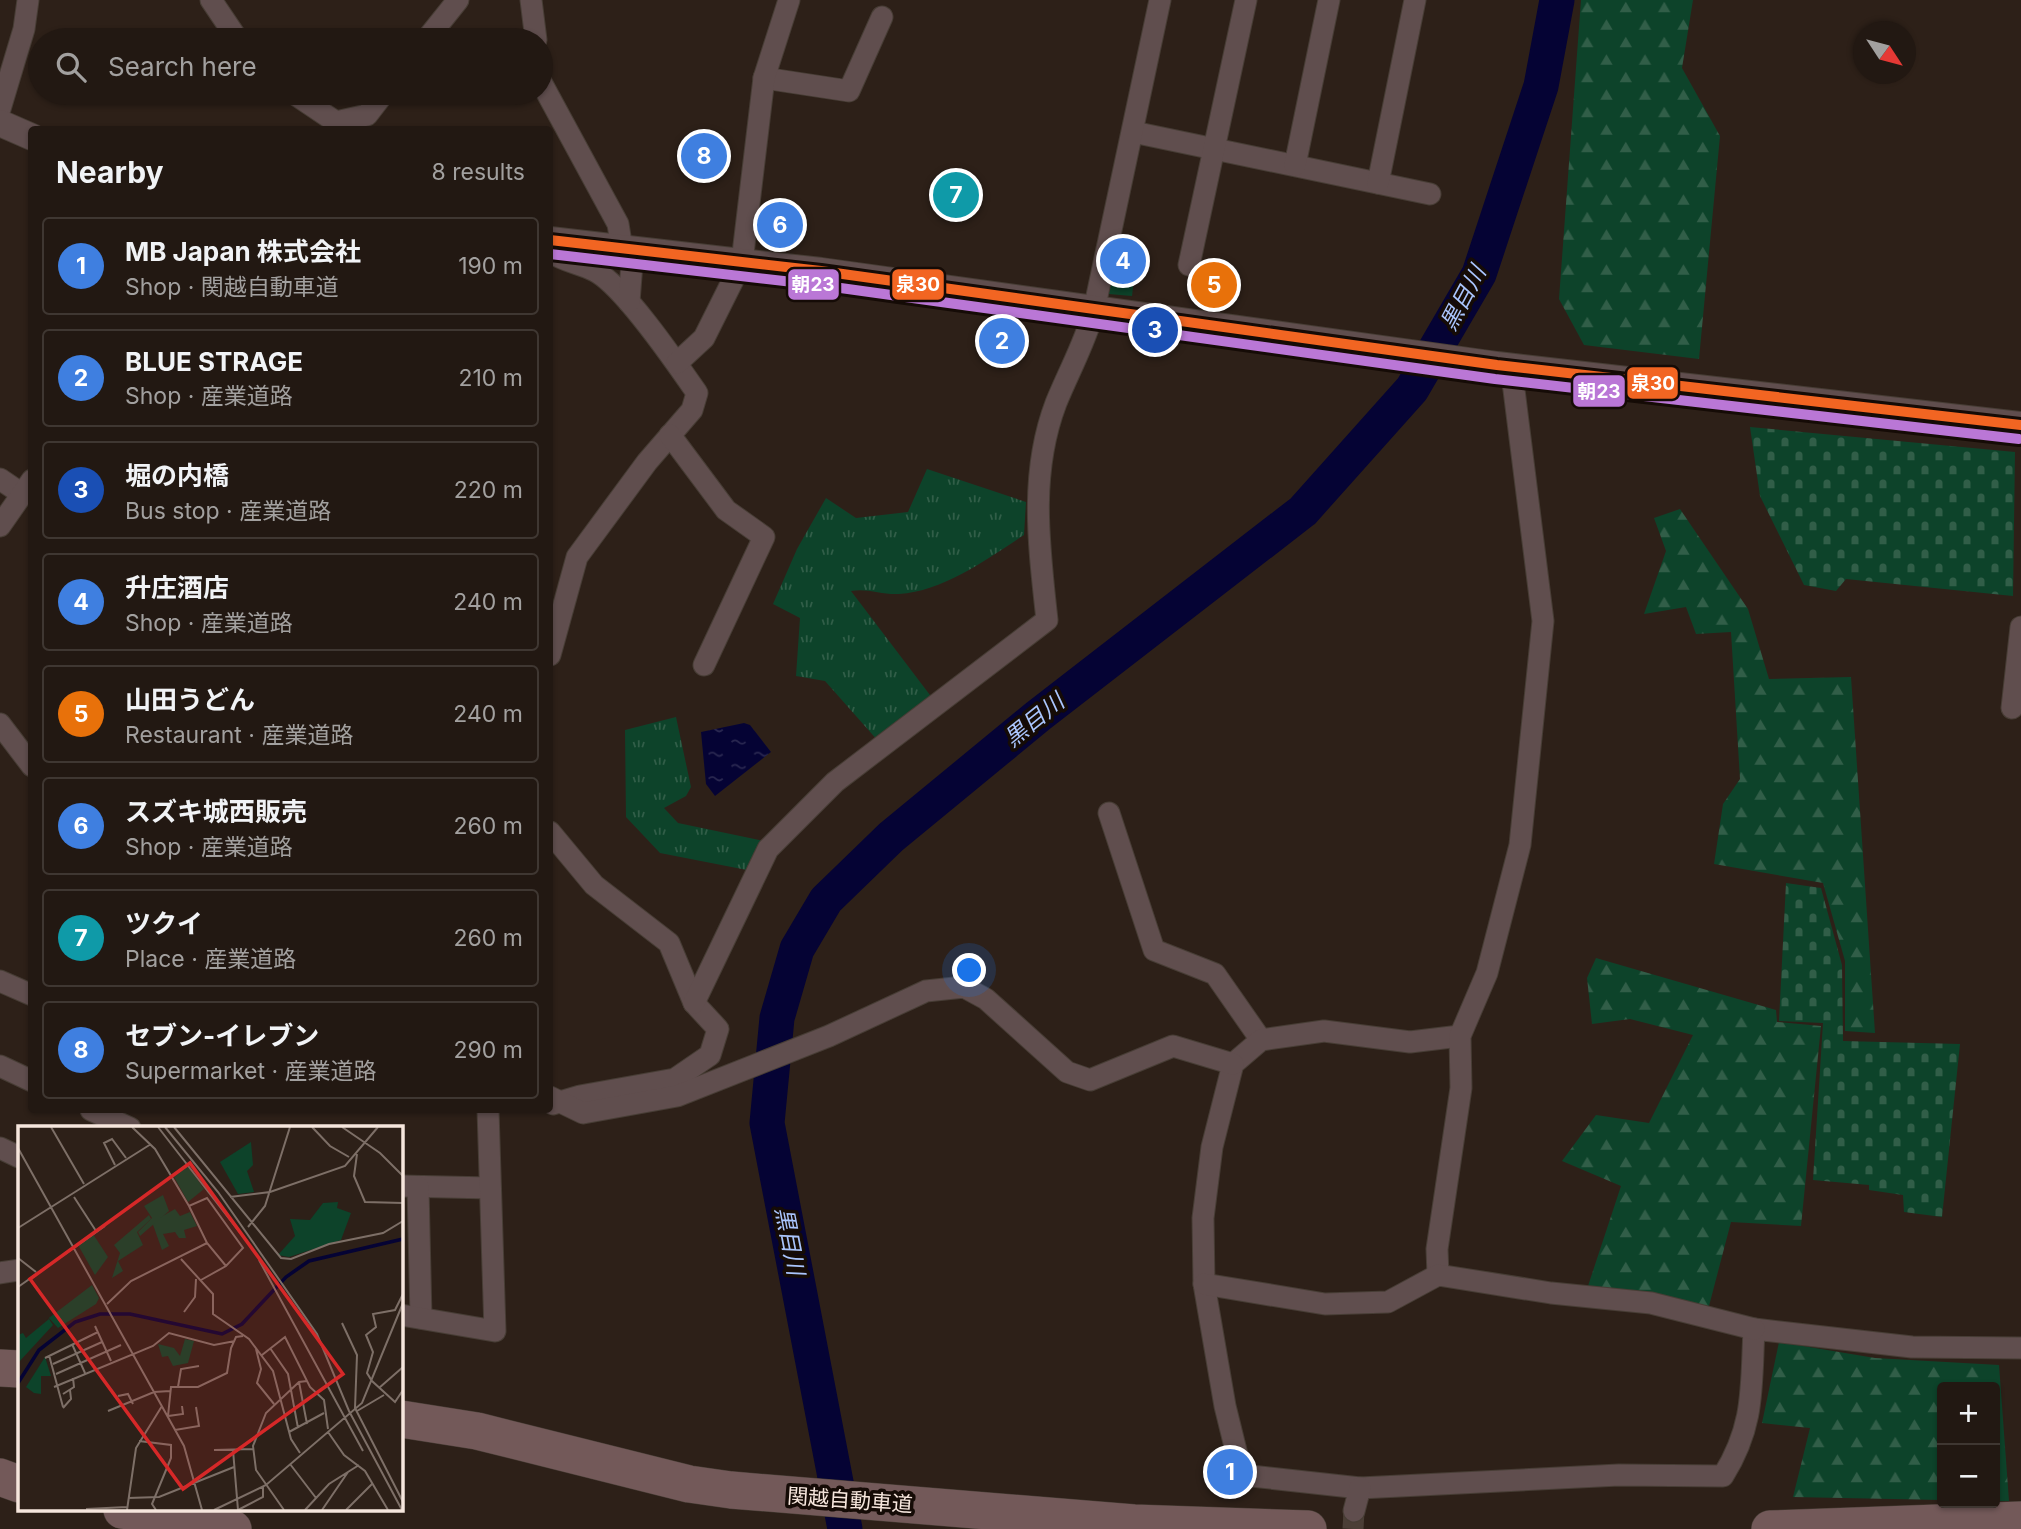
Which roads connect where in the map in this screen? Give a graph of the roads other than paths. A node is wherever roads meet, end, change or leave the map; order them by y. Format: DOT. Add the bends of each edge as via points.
graph roads {
  1 [pos="28,0"];
  2 [pos="212,0"];
  3 [pos="458,0"];
  4 [pos="531,0"];
  5 [pos="789,0"];
  6 [pos="1160,0"];
  7 [pos="1246,0"];
  8 [pos="1329,0"];
  9 [pos="1415,0"];
  10 [pos="882,17"];
  11 [pos="230,28"];
  12 [pos="436,28"];
  13 [pos="534,28"];
  14 [pos="764,78"];
  15 [pos="553,104"];
  16 [pos="310,105"];
  17 [pos="375,105"];
  18 [pos="0,109"];
  19 [pos="0,123"];
  20 [pos="1133,132"];
  21 [pos="28,135"];
  22 [pos="1214,149"];
  23 [pos="1295,165"];
  24 [pos="1378,183"];
  25 [pos="1430,194"];
  26 [pos="553,240"];
  27 [pos="627,249"];
  28 [pos="553,254"];
  29 [pos="742,262"];
  30 [pos="1189,264"];
  31 [pos="629,303"];
  32 [pos="1094,310"];
  33 [pos="677,363"];
  34 [pos="1504,365"];
  35 [pos="2021,425"];
  36 [pos="670,435"];
  37 [pos="0,479"];
  38 [pos="27,487"];
  39 [pos="0,526"];
  40 [pos="2021,630"];
  41 [pos="553,643"];
  42 [pos="704,665"];
  43 [pos="2012,708"];
  44 [pos="0,724"];
  45 [pos="28,761"];
  46 [pos="1109,813"];
  47 [pos="553,836"];
  48 [pos="0,981"];
  49 [pos="28,993"];
  50 [pos="694,1003"];
  51 [pos="1460,1036"];
  52 [pos="1261,1040"];
  53 [pos="1233,1064"];
  54 [pos="0,1066"];
  55 [pos="28,1079"];
  56 [pos="553,1102"];
  57 [pos="98,1113"];
  58 [pos="488,1113"];
  59 [pos="128,1126"];
  60 [pos="0,1148"];
  61 [pos="18,1157"];
  62 [pos="409,1186"];
  63 [pos="490,1188"];
  64 [pos="18,1270"];
  65 [pos="0,1273"];
  66 [pos="1438,1275"];
  67 [pos="1205,1284"];
  68 [pos="411,1316"];
  69 [pos="1754,1329"];
  70 [pos="2021,1348"];
  71 [pos="0,1368"];
  72 [pos="18,1369"];
  73 [pos="402,1419"];
  74 [pos="0,1477"];
  75 [pos="18,1484"];
  76 [pos="1360,1488"];
  77 [pos="1354,1511"];
  78 [pos="134,1512"];
  79 [pos="2021,1520"];
  80 [pos="233,1529"];
  81 [pos="1308,1529"];
  82 [pos="1770,1529"];
  1 -- 18 [label="street"];
  2 -- 11 [label="street"];
  3 -- 12 [label="street"];
  4 -- 13 [label="street"];
  5 -- 14 [label="street"];
  6 -- 20 [label="street"];
  7 -- 22 [label="street"];
  8 -- 23 [label="street"];
  9 -- 24 [label="street"];
  10 -- 14 [label="street" via="849,92"];
  14 -- 29 [label="street"];
  15 -- 27 [label="street"];
  16 -- 17 [label="street" via="335,122 367,115"];
  19 -- 21 [label="street"];
  20 -- 22 [label="street"];
  20 -- 32 [label="street"];
  22 -- 23 [label="street"];
  22 -- 30 [label="street"];
  23 -- 24 [label="street"];
  24 -- 25 [label="street"];
  26 -- 27 [label="street"];
  27 -- 29 [label="street"];
  27 -- 31 [label="street"];
  28 -- 31 [label="street" via="597,271"];
  29 -- 32 [label="street"];
  29 -- 33 [label="street" via="704,338"];
  31 -- 33 [label="street"];
  32 -- 34 [label="street"];
  32 -- 50 [label="street" via="1087,338 1056,404 1040,462 1037,516 1047,620 835,782 768,849"];
  33 -- 36 [label="street" via="697,393 692,410"];
  34 -- 35 [label="street"];
  34 -- 51 [label="street" via="1543,621 1520,845 1488,973"];
  36 -- 41 [label="street" via="577,557"];
  36 -- 42 [label="street" via="726,510 764,537"];
  37 -- 38 [label="street"];
  38 -- 39 [label="street"];
  40 -- 43 [label="street"];
  44 -- 45 [label="street"];
  46 -- 52 [label="street" via="1154,950 1215,974"];
  47 -- 50 [label="street" via="594,885 668,943"];
  48 -- 49 [label="street"];
  50 -- 56 [label="street" via="718,1029 710,1055 699,1065 675,1079"];
  51 -- 52 [label="street" via="1410,1042 1324,1031"];
  51 -- 66 [label="street" via="1461,1088 1437,1249"];
  52 -- 53 [label="street"];
  53 -- 56 [label="street" via="1172,1046 1090,1080 1068,1072 986,999 964,988 926,991 677,1096 583,1113"];
  53 -- 67 [label="street" via="1212,1147 1203,1218"];
  54 -- 55 [label="street"];
  57 -- 59 [label="street"];
  58 -- 63 [label="street"];
  60 -- 61 [label="street"];
  62 -- 63 [label="street"];
  62 -- 68 [label="street"];
  63 -- 68 [label="street" via="495,1331"];
  64 -- 65 [label="street"];
  66 -- 67 [label="street" via="1388,1302 1325,1304"];
  66 -- 69 [label="street" via="1651,1303"];
  67 -- 76 [label="street" via="1225,1406 1242,1475"];
  69 -- 70 [label="street" via="1912,1347"];
  69 -- 76 [label="street" via="1749,1419 1723,1476 1619,1475"];
  71 -- 72 [label="highway"];
  73 -- 81 [label="highway, 関越自動車道" via="477,1431 689,1484 1134,1523"];
  74 -- 75 [label="highway"];
  76 -- 77 [label="street"];
  78 -- 80 [label="highway"];
  79 -- 82 [label="highway"];
}
